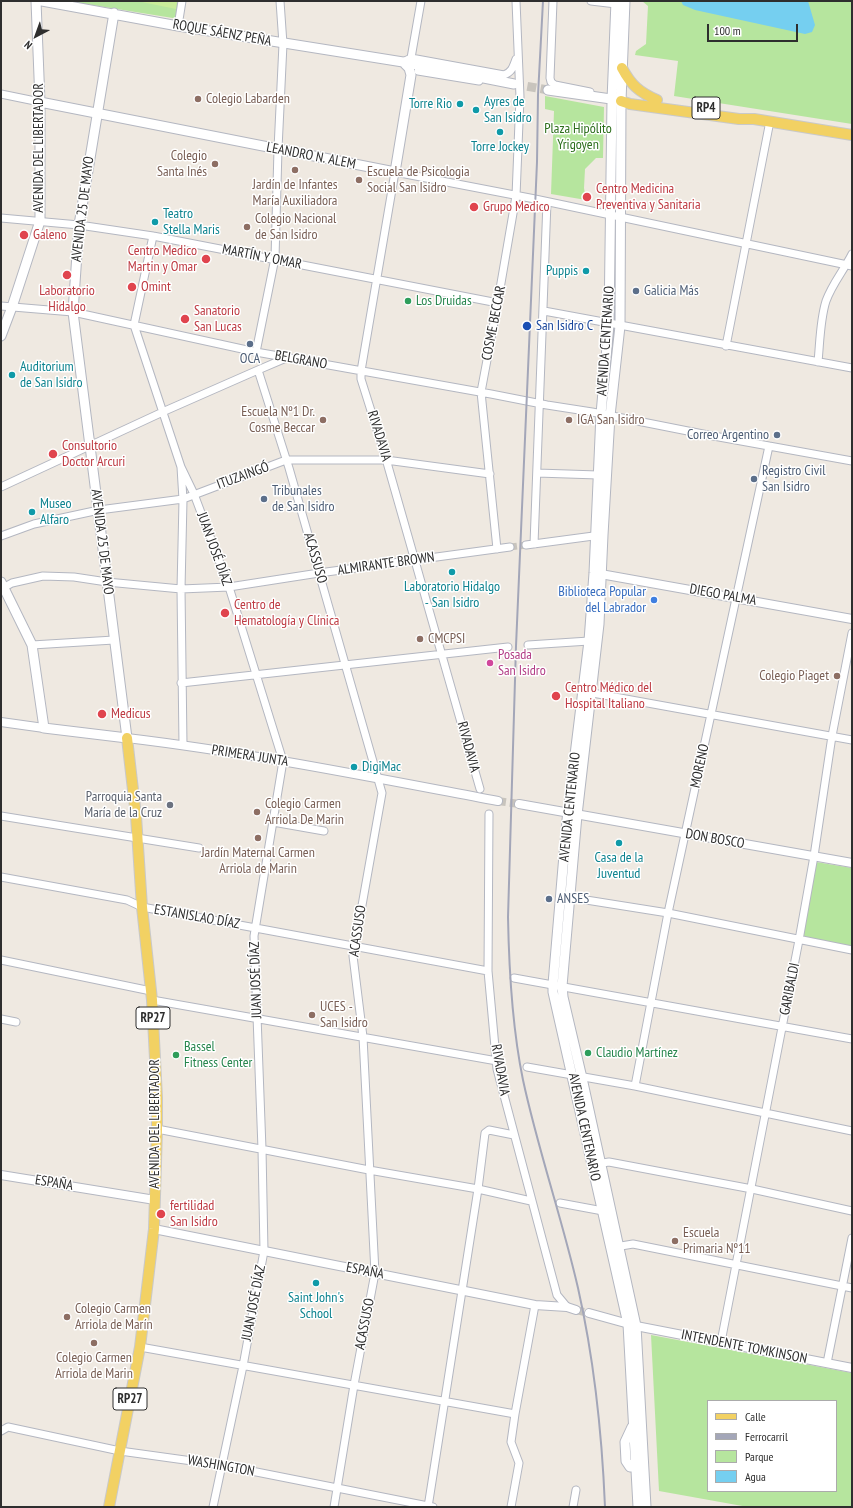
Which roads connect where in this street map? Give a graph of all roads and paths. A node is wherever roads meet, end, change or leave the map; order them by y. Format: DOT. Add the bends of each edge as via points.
graph roads {
  1 [pos="36,1"];
  2 [pos="42,1"];
  3 [pos="182,1"];
  4 [pos="280,1"];
  5 [pos="421,1"];
  6 [pos="516,1"];
  7 [pos="553,1"];
  8 [pos="591,1"];
  9 [pos="619,2"];
  10 [pos="114,13"];
  11 [pos="178,26"];
  12 [pos="283,44"];
  13 [pos="517,53"];
  14 [pos="407,60"];
  15 [pos="432,68"];
  16 [pos="622,68"];
  17 [pos="415,73"];
  18 [pos="514,84"];
  19 [pos="548,90"];
  20 [pos="1,94"];
  21 [pos="520,97"];
  22 [pos="617,100"];
  23 [pos="657,100"];
  24 [pos="40,102"];
  25 [pos="97,112"];
  26 [pos="754,118"];
  27 [pos="770,121"];
  28 [pos="852,135"];
  29 [pos="278,149"];
  30 [pos="394,172"];
  31 [pos="516,196"];
  32 [pos="547,202"];
  33 [pos="610,214"];
  34 [pos="621,217"];
  35 [pos="1,218"];
  36 [pos="40,221"];
  37 [pos="79,225"];
  38 [pos="153,236"];
  39 [pos="746,242"];
  40 [pos="852,254"];
  41 [pos="275,258"];
  42 [pos="849,265"];
  43 [pos="377,280"];
  44 [pos="498,303"];
  45 [pos="1,306"];
  46 [pos="12,307"];
  47 [pos="544,311"];
  48 [pos="72,312"];
  49 [pos="609,324"];
  50 [pos="134,325"];
  51 [pos="620,326"];
  52 [pos="1,336"];
  53 [pos="726,346"];
  54 [pos="256,352"];
  55 [pos="288,358"];
  56 [pos="818,362"];
  57 [pos="852,368"];
  58 [pos="258,370"];
  59 [pos="361,371"];
  60 [pos="481,392"];
  61 [pos="540,404"];
  62 [pos="162,412"];
  63 [pos="606,415"];
  64 [pos="89,446"];
  65 [pos="769,446"];
  66 [pos="286,460"];
  67 [pos="386,460"];
  68 [pos="852,461"];
  69 [pos="181,467"];
  70 [pos="537,473"];
  71 [pos="490,474"];
  72 [pos="598,475"];
  73 [pos="1,487"];
  74 [pos="194,494"];
  75 [pos="183,499"];
  76 [pos="99,510"];
  77 [pos="599,535"];
  78 [pos="1,536"];
  79 [pos="534,544"];
  80 [pos="526,545"];
  81 [pos="510,547"];
  82 [pos="497,550"];
  83 [pos="415,560"];
  84 [pos="319,573"];
  85 [pos="597,573"];
  86 [pos="107,582"];
  87 [pos="2,586"];
  88 [pos="229,587"];
  89 [pos="181,589"];
  90 [pos="736,598"];
  91 [pos="852,619"];
  92 [pos="852,633"];
  93 [pos="114,640"];
  94 [pos="589,641"];
  95 [pos="32,645"];
  96 [pos="528,645"];
  97 [pos="508,647"];
  98 [pos="443,654"];
  99 [pos="345,665"];
  100 [pos="256,674"];
  101 [pos="181,683"];
  102 [pos="587,692"];
  103 [pos="711,715"];
  104 [pos="1,722"];
  105 [pos="44,728"];
  106 [pos="832,736"];
  107 [pos="127,738"];
  108 [pos="852,740"];
  109 [pos="183,745"];
  110 [pos="283,761"];
  111 [pos="379,779"];
  112 [pos="480,789"];
  113 [pos="498,801"];
  114 [pos="519,804"];
  115 [pos="568,813"];
  116 [pos="489,814"];
  117 [pos="577,815"];
  118 [pos="1,816"];
  119 [pos="272,822"];
  120 [pos="324,831"];
  121 [pos="685,834"];
  122 [pos="137,837"];
  123 [pos="199,848"];
  124 [pos="814,856"];
  125 [pos="852,863"];
  126 [pos="1,877"];
  127 [pos="566,897"];
  128 [pos="142,907"];
  129 [pos="668,914"];
  130 [pos="255,927"];
  131 [pos="799,940"];
  132 [pos="354,946"];
  133 [pos="852,950"];
  134 [pos="1,960"];
  135 [pos="488,971"];
  136 [pos="514,978"];
  137 [pos="558,985"];
  138 [pos="152,995"];
  139 [pos="651,1002"];
  140 [pos="257,1018"];
  141 [pos="1,1019"];
  142 [pos="16,1022"];
  143 [pos="783,1026"];
  144 [pos="363,1037"];
  145 [pos="852,1039"];
  146 [pos="497,1061"];
  147 [pos="527,1067"];
  148 [pos="573,1076"];
  149 [pos="582,1078"];
  150 [pos="634,1086"];
  151 [pos="765,1113"];
  152 [pos="157,1129"];
  153 [pos="852,1131"];
  154 [pos="514,1135"];
  155 [pos="262,1149"];
  156 [pos="596,1164"];
  157 [pos="369,1170"];
  158 [pos="1,1175"];
  159 [pos="478,1189"];
  160 [pos="752,1189"];
  161 [pos="155,1200"];
  162 [pos="531,1201"];
  163 [pos="560,1203"];
  164 [pos="603,1211"];
  165 [pos="852,1211"];
  166 [pos="154,1229"];
  167 [pos="852,1238"];
  168 [pos="615,1247"];
  169 [pos="264,1251"];
  170 [pos="736,1266"];
  171 [pos="375,1273"];
  172 [pos="843,1286"];
  173 [pos="852,1288"];
  174 [pos="462,1290"];
  175 [pos="557,1296"];
  176 [pos="535,1305"];
  177 [pos="549,1305"];
  178 [pos="567,1307"];
  179 [pos="576,1310"];
  180 [pos="589,1313"];
  181 [pos="632,1325"];
  182 [pos="721,1342"];
  183 [pos="140,1347"];
  184 [pos="827,1363"];
  185 [pos="242,1366"];
  186 [pos="852,1368"];
  187 [pos="354,1385"];
  188 [pos="445,1401"];
  189 [pos="515,1414"];
  190 [pos="1,1431"];
  191 [pos="120,1451"];
  192 [pos="221,1465"];
  193 [pos="639,1466"];
  194 [pos="338,1488"];
  195 [pos="576,1490"];
  196 [pos="109,1507"];
  197 [pos="213,1507"];
  198 [pos="334,1507"];
  199 [pos="430,1507"];
  200 [pos="511,1507"];
  201 [pos="573,1507"];
  202 [pos="638,1507"];
  203 [pos="646,1507"];
  1 -- 24 [label="main road, AVENIDA DEL LIBERTADOR"];
  2 -- 10 [label="main road, ROQUE SÁENZ PEÑA"];
  3 -- 11 [label="street"];
  4 -- 12 [label="street"];
  5 -- 14 [label="street"];
  6 -- 13 [label="street, COSME BECCAR"];
  7 -- 22 [label="street" via="551,82"];
  8 -- 9 [label="street"];
  9 -- 16 [label="main road"];
  9 -- 22 [label="main road"];
  10 -- 11 [label="main road, ROQUE SÁENZ PEÑA"];
  10 -- 25 [label="main road, AVENIDA 25 DE MAYO / RP27"];
  11 -- 12 [label="main road, ROQUE SÁENZ PEÑA"];
  12 -- 14 [label="main road, ROQUE SÁENZ PEÑA"];
  12 -- 29 [label="street"];
  13 -- 14 [label="street, ROQUE SÁENZ PEÑA" via="513,68 510,73 504,75"];
  13 -- 21 [label="street, COSME BECCAR"];
  14 -- 15 [label="main road, ROQUE SÁENZ PEÑA"];
  14 -- 17 [label="main road" via="409,68"];
  15 -- 17 [label="main road"];
  15 -- 18 [label="main road, ROQUE SÁENZ PEÑA"];
  16 -- 22 [label="main road"];
  16 -- 23 [label="main road" via="637,90"];
  17 -- 21 [label="street" via="511,87"];
  17 -- 30 [label="main road, RIVADAVIA"];
  19 -- 22 [label="main road, RP4"];
  20 -- 24 [label="street, LEANDRO N. ALEM"];
  21 -- 31 [label="street, COSME BECCAR"];
  22 -- 23 [label="main road, RP4" via="630,97"];
  22 -- 26 [label="main road, RP4" via="630,104"];
  22 -- 33 [label="main road, AVENIDA CENTENARIO"];
  22 -- 34 [label="main road, AVENIDA CENTENARIO"];
  23 -- 26 [label="main road, RP4" via="740,112"];
  24 -- 25 [label="main road, LEANDRO N. ALEM"];
  24 -- 36 [label="main road, AVENIDA DEL LIBERTADOR"];
  25 -- 29 [label="main road, LEANDRO N. ALEM"];
  25 -- 37 [label="main road, AVENIDA 25 DE MAYO / RP27"];
  26 -- 27 [label="main road, RP4"];
  27 -- 28 [label="main road, RP4"];
  27 -- 39 [label="street"];
  29 -- 30 [label="main road, LEANDRO N. ALEM"];
  29 -- 41 [label="street"];
  30 -- 31 [label="street, LEANDRO N. ALEM"];
  30 -- 43 [label="street, RIVADAVIA"];
  31 -- 32 [label="street, LEANDRO N. ALEM"];
  31 -- 44 [label="street, COSME BECCAR"];
  32 -- 33 [label="street, LEANDRO N. ALEM"];
  32 -- 47 [label="street"];
  33 -- 34 [label="street, LEANDRO N. ALEM"];
  33 -- 49 [label="main road, AVENIDA CENTENARIO"];
  34 -- 39 [label="street, LEANDRO N. ALEM"];
  34 -- 51 [label="main road, AVENIDA CENTENARIO"];
  35 -- 36 [label="street, MARTÍN Y OMAR"];
  36 -- 37 [label="street, MARTÍN Y OMAR"];
  36 -- 46 [label="main road, AVENIDA DEL LIBERTADOR"];
  37 -- 38 [label="street, MARTÍN Y OMAR"];
  37 -- 48 [label="main road, AVENIDA 25 DE MAYO / RP27"];
  38 -- 41 [label="street, MARTÍN Y OMAR"];
  38 -- 50 [label="street"];
  39 -- 42 [label="street, LEANDRO N. ALEM"];
  39 -- 53 [label="street"];
  40 -- 42 [label="street"];
  41 -- 43 [label="street, MARTÍN Y OMAR"];
  41 -- 54 [label="street"];
  42 -- 56 [label="street" via="831,290 826,302"];
  43 -- 44 [label="street, MARTÍN Y OMAR"];
  43 -- 59 [label="street, RIVADAVIA"];
  44 -- 60 [label="street, COSME BECCAR"];
  45 -- 46 [label="street, BELGRANO"];
  46 -- 48 [label="street, BELGRANO"];
  46 -- 52 [label="main road, AVENIDA DEL LIBERTADOR"];
  47 -- 49 [label="street"];
  47 -- 61 [label="street"];
  48 -- 50 [label="street, BELGRANO"];
  48 -- 64 [label="main road, AVENIDA 25 DE MAYO / RP27"];
  49 -- 51 [label="street"];
  49 -- 63 [label="main road, AVENIDA CENTENARIO"];
  50 -- 54 [label="street, BELGRANO"];
  50 -- 62 [label="street"];
  51 -- 53 [label="street"];
  51 -- 63 [label="main road, AVENIDA CENTENARIO"];
  53 -- 56 [label="street"];
  54 -- 55 [label="street, BELGRANO"];
  55 -- 58 [label="street"];
  55 -- 59 [label="street, BELGRANO"];
  56 -- 57 [label="street"];
  58 -- 62 [label="street"];
  58 -- 66 [label="street, ACASSUSO"];
  59 -- 60 [label="street, BELGRANO"];
  59 -- 67 [label="street, RIVADAVIA" via="361,379"];
  60 -- 61 [label="street, BELGRANO"];
  60 -- 71 [label="street, COSME BECCAR"];
  61 -- 63 [label="street, BELGRANO"];
  61 -- 70 [label="street"];
  62 -- 64 [label="street"];
  62 -- 69 [label="street"];
  63 -- 65 [label="street, BELGRANO"];
  63 -- 72 [label="main road, AVENIDA CENTENARIO"];
  63 -- 77 [label="main road, AVENIDA CENTENARIO"];
  64 -- 73 [label="street"];
  64 -- 76 [label="main road, AVENIDA 25 DE MAYO / RP27"];
  65 -- 68 [label="street, BELGRANO"];
  65 -- 90 [label="street, MORENO"];
  66 -- 67 [label="street, ITUZAINGÓ"];
  66 -- 74 [label="street, ITUZAINGÓ"];
  66 -- 84 [label="street, ACASSUSO"];
  67 -- 71 [label="street, ITUZAINGÓ"];
  67 -- 83 [label="street, RIVADAVIA"];
  69 -- 74 [label="street, JUAN JOSÉ DÍAZ"];
  69 -- 75 [label="street"];
  70 -- 72 [label="street"];
  70 -- 79 [label="street"];
  71 -- 82 [label="street, COSME BECCAR"];
  72 -- 77 [label="main road, AVENIDA CENTENARIO"];
  74 -- 75 [label="street, ITUZAINGÓ"];
  74 -- 88 [label="street, JUAN JOSÉ DÍAZ"];
  75 -- 76 [label="street, ITUZAINGÓ"];
  75 -- 89 [label="street"];
  76 -- 78 [label="street, ITUZAINGÓ" via="34,524"];
  76 -- 86 [label="main road, AVENIDA 25 DE MAYO / RP27"];
  77 -- 79 [label="street"];
  77 -- 85 [label="main road, AVENIDA CENTENARIO"];
  79 -- 80 [label="street"];
  81 -- 82 [label="street, ALMIRANTE BROWN"];
  82 -- 83 [label="street, ALMIRANTE BROWN"];
  83 -- 84 [label="street, ALMIRANTE BROWN"];
  83 -- 98 [label="street, RIVADAVIA"];
  84 -- 88 [label="street, ALMIRANTE BROWN"];
  84 -- 99 [label="street, ACASSUSO"];
  85 -- 90 [label="street, DIEGO PALMA"];
  85 -- 94 [label="main road, AVENIDA CENTENARIO"];
  85 -- 102 [label="main road, AVENIDA CENTENARIO" via="599,624"];
  86 -- 87 [label="street, ALMIRANTE BROWN" via="43,576"];
  86 -- 89 [label="street, ALMIRANTE BROWN"];
  86 -- 93 [label="main road, AVENIDA 25 DE MAYO / RP27"];
  87 -- 95 [label="main road"];
  88 -- 89 [label="street, ALMIRANTE BROWN"];
  88 -- 100 [label="street, JUAN JOSÉ DÍAZ"];
  89 -- 101 [label="street"];
  90 -- 91 [label="street, DIEGO PALMA"];
  90 -- 103 [label="street, MORENO"];
  92 -- 106 [label="street, GARIBALDI"];
  93 -- 95 [label="street"];
  93 -- 107 [label="main road, AVENIDA 25 DE MAYO / RP27"];
  94 -- 96 [label="street"];
  94 -- 102 [label="main road, AVENIDA CENTENARIO"];
  95 -- 105 [label="main road"];
  97 -- 98 [label="street"];
  98 -- 99 [label="street"];
  98 -- 112 [label="street, RIVADAVIA"];
  99 -- 100 [label="street"];
  99 -- 111 [label="street, ACASSUSO"];
  100 -- 101 [label="street"];
  100 -- 110 [label="street, JUAN JOSÉ DÍAZ"];
  101 -- 109 [label="street"];
  102 -- 103 [label="street"];
  102 -- 115 [label="main road, AVENIDA CENTENARIO"];
  102 -- 117 [label="main road, AVENIDA CENTENARIO"];
  103 -- 106 [label="street"];
  103 -- 121 [label="street, MORENO"];
  104 -- 105 [label="street, PRIMERA JUNTA"];
  105 -- 107 [label="main road, PRIMERA JUNTA"];
  106 -- 108 [label="street"];
  106 -- 124 [label="street, GARIBALDI"];
  107 -- 109 [label="street, PRIMERA JUNTA"];
  107 -- 122 [label="main road, AVENIDA DEL LIBERTADOR / RP27"];
  109 -- 110 [label="street, PRIMERA JUNTA"];
  110 -- 111 [label="street, PRIMERA JUNTA"];
  110 -- 119 [label="street, JUAN JOSÉ DÍAZ"];
  111 -- 113 [label="street, PRIMERA JUNTA"];
  111 -- 132 [label="street, ACASSUSO" via="382,792"];
  114 -- 115 [label="street"];
  115 -- 117 [label="street"];
  115 -- 127 [label="main road, AVENIDA CENTENARIO"];
  116 -- 135 [label="street, RIVADAVIA"];
  117 -- 121 [label="street, DON BOSCO"];
  117 -- 127 [label="main road, AVENIDA CENTENARIO"];
  118 -- 122 [label="street"];
  119 -- 120 [label="street"];
  119 -- 130 [label="street, JUAN JOSÉ DÍAZ"];
  121 -- 124 [label="street, DON BOSCO"];
  121 -- 129 [label="street, MORENO"];
  122 -- 123 [label="street"];
  122 -- 128 [label="main road, AVENIDA DEL LIBERTADOR / RP27"];
  124 -- 125 [label="street, DON BOSCO"];
  124 -- 131 [label="street, GARIBALDI"];
  126 -- 128 [label="street, ESTANISLAO DÍAZ" via="127,900"];
  127 -- 129 [label="street"];
  127 -- 137 [label="main road, AVENIDA CENTENARIO"];
  128 -- 130 [label="street, ESTANISLAO DÍAZ"];
  128 -- 138 [label="main road, AVENIDA DEL LIBERTADOR / RP27"];
  129 -- 131 [label="street"];
  129 -- 139 [label="street, MORENO"];
  130 -- 132 [label="street, ESTANISLAO DÍAZ"];
  130 -- 140 [label="street, JUAN JOSÉ DÍAZ"];
  131 -- 133 [label="street"];
  131 -- 143 [label="street, GARIBALDI"];
  132 -- 135 [label="street, ESTANISLAO DÍAZ"];
  132 -- 144 [label="street, ACASSUSO"];
  134 -- 138 [label="street"];
  135 -- 146 [label="street, RIVADAVIA"];
  136 -- 137 [label="street"];
  137 -- 139 [label="street"];
  137 -- 148 [label="main road, AVENIDA CENTENARIO" via="553,992"];
  137 -- 149 [label="main road, AVENIDA CENTENARIO"];
  138 -- 140 [label="street"];
  138 -- 152 [label="main road, AVENIDA DEL LIBERTADOR / RP27"];
  139 -- 143 [label="street"];
  139 -- 150 [label="street, MORENO"];
  140 -- 144 [label="street"];
  140 -- 155 [label="street, JUAN JOSÉ DÍAZ"];
  141 -- 142 [label="street"];
  143 -- 145 [label="street"];
  143 -- 151 [label="street, GARIBALDI"];
  144 -- 146 [label="street"];
  144 -- 157 [label="street, ACASSUSO"];
  146 -- 154 [label="street, RIVADAVIA"];
  147 -- 148 [label="street"];
  148 -- 149 [label="street"];
  148 -- 156 [label="main road, AVENIDA CENTENARIO"];
  149 -- 150 [label="street"];
  149 -- 156 [label="main road, AVENIDA CENTENARIO"];
  150 -- 151 [label="street"];
  151 -- 153 [label="street"];
  151 -- 160 [label="street, GARIBALDI"];
  152 -- 155 [label="street"];
  152 -- 161 [label="main road, AVENIDA DEL LIBERTADOR / RP27"];
  154 -- 159 [label="street" via="486,1130"];
  154 -- 162 [label="street, RIVADAVIA"];
  155 -- 157 [label="street"];
  155 -- 169 [label="street, JUAN JOSÉ DÍAZ"];
  156 -- 160 [label="street" via="609,1162"];
  156 -- 164 [label="main road, AVENIDA CENTENARIO"];
  156 -- 168 [label="main road, AVENIDA CENTENARIO"];
  157 -- 159 [label="street"];
  157 -- 171 [label="street, ACASSUSO"];
  158 -- 161 [label="street, ESPAÑA"];
  159 -- 162 [label="street"];
  159 -- 174 [label="street"];
  160 -- 165 [label="street"];
  160 -- 170 [label="street, GARIBALDI"];
  161 -- 166 [label="main road, AVENIDA DEL LIBERTADOR / RP27"];
  162 -- 175 [label="street, RIVADAVIA"];
  163 -- 164 [label="street"];
  164 -- 168 [label="main road, AVENIDA CENTENARIO"];
  166 -- 169 [label="street, ESPAÑA"];
  166 -- 183 [label="main road, AVENIDA DEL LIBERTADOR / RP27"];
  167 -- 172 [label="street"];
  168 -- 170 [label="street" via="634,1244"];
  168 -- 181 [label="main road, AVENIDA CENTENARIO"];
  169 -- 171 [label="street, ESPAÑA"];
  169 -- 185 [label="street, JUAN JOSÉ DÍAZ"];
  170 -- 172 [label="street"];
  170 -- 182 [label="street, GARIBALDI"];
  171 -- 174 [label="street, ESPAÑA"];
  171 -- 187 [label="street, ACASSUSO"];
  172 -- 173 [label="street"];
  172 -- 184 [label="street"];
  174 -- 176 [label="street, ESPAÑA"];
  174 -- 188 [label="street"];
  175 -- 177 [label="street"];
  175 -- 178 [label="street, RIVADAVIA"];
  176 -- 177 [label="street, ESPAÑA"];
  176 -- 189 [label="street"];
  177 -- 178 [label="street, ESPAÑA"];
  178 -- 179 [label="street, ESPAÑA"];
  180 -- 181 [label="street"];
  181 -- 182 [label="street, INTENDENTE TOMKINSON"];
  181 -- 193 [label="main road, AVENIDA CENTENARIO"];
  181 -- 193 [label="main road, AVENIDA CENTENARIO" via="633,1426 625,1442 626,1461 630,1466"];
  182 -- 184 [label="street, INTENDENTE TOMKINSON"];
  183 -- 185 [label="street"];
  183 -- 191 [label="main road, AVENIDA DEL LIBERTADOR / RP27"];
  184 -- 186 [label="street, INTENDENTE TOMKINSON"];
  185 -- 187 [label="street"];
  185 -- 192 [label="street, JUAN JOSÉ DÍAZ"];
  187 -- 188 [label="street"];
  187 -- 194 [label="street, ACASSUSO"];
  188 -- 189 [label="street"];
  188 -- 199 [label="street"];
  189 -- 200 [label="street" via="511,1442 519,1463"];
  190 -- 191 [label="street, WASHINGTON" via="8,1427"];
  191 -- 192 [label="street, WASHINGTON"];
  191 -- 196 [label="main road, AVENIDA DEL LIBERTADOR / RP27"];
  192 -- 194 [label="street, WASHINGTON"];
  192 -- 197 [label="street, JUAN JOSÉ DÍAZ"];
  193 -- 202 [label="main road, AVENIDA CENTENARIO"];
  193 -- 203 [label="main road, AVENIDA CENTENARIO"];
  194 -- 198 [label="street, ACASSUSO"];
  194 -- 199 [label="street, WASHINGTON"];
  195 -- 201 [label="street"];
}
